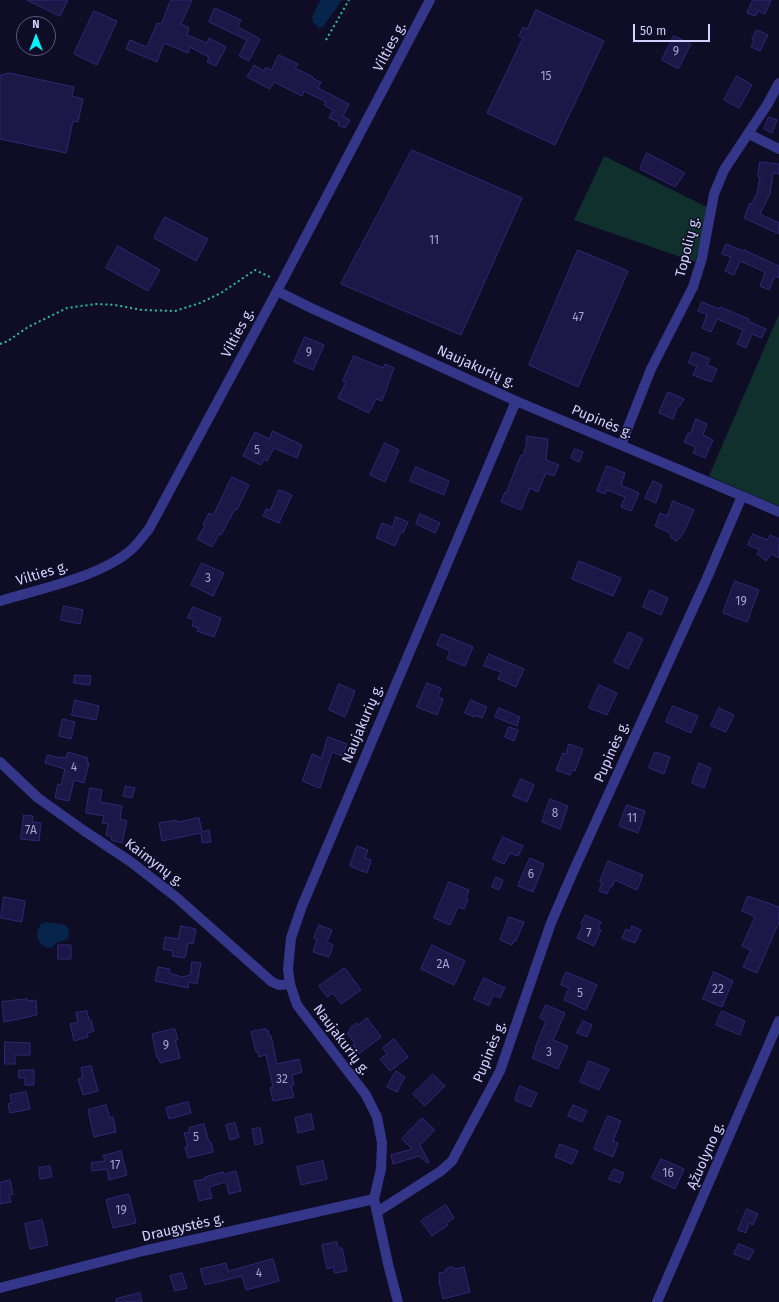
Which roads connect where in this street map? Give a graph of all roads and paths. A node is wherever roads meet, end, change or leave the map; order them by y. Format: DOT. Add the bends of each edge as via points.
graph roads {
  1 [pos="349,0"];
  2 [pos="430,0"];
  3 [pos="326,40"];
  4 [pos="779,84"];
  5 [pos="749,134"];
  6 [pos="779,149"];
  7 [pos="279,287"];
  8 [pos="0,344"];
  9 [pos="516,401"];
  10 [pos="621,445"];
  11 [pos="742,496"];
  12 [pos="779,512"];
  13 [pos="0,601"];
  14 [pos="0,762"];
  15 [pos="290,984"];
  16 [pos="779,1021"];
  17 [pos="374,1199"];
  18 [pos="377,1212"];
  19 [pos="0,1288"];
  20 [pos="398,1302"];
  21 [pos="657,1302"];
  1 -- 3 [label="path"];
  2 -- 7 [label="street, Vilties g."];
  4 -- 5 [label="street, Topolių g."];
  5 -- 6 [label="street"];
  5 -- 10 [label="street, Topolių g." via="724,170 714,194 702,258 693,287 651,369"];
  7 -- 8 [label="path" via="255,270 221,293 175,311 96,304 67,308"];
  7 -- 9 [label="street, Naujakurių g." via="311,308"];
  7 -- 13 [label="street, Vilties g." via="149,529 133,548 111,563 86,575"];
  9 -- 10 [label="street, Pupinės g."];
  9 -- 15 [label="street, Naujakurių g." via="302,906 291,938 288,969"];
  10 -- 11 [label="street, Pupinės g."];
  11 -- 12 [label="street"];
  11 -- 18 [label="street, Pupinės g." via="551,923 500,1071 452,1161 441,1171"];
  14 -- 15 [label="street, Kaimynų g." via="38,798 131,862 176,897 272,982 278,985"];
  15 -- 17 [label="street, Naujakurių g." via="296,1004 366,1095 377,1117 382,1143 381,1169"];
  16 -- 21 [label="street, Ąžuolyno g."];
  17 -- 18 [label="street, Naujakurių g."];
  17 -- 19 [label="street, Draugystės g." via="143,1251"];
  18 -- 20 [label="street, Naujakurių g."];
}
